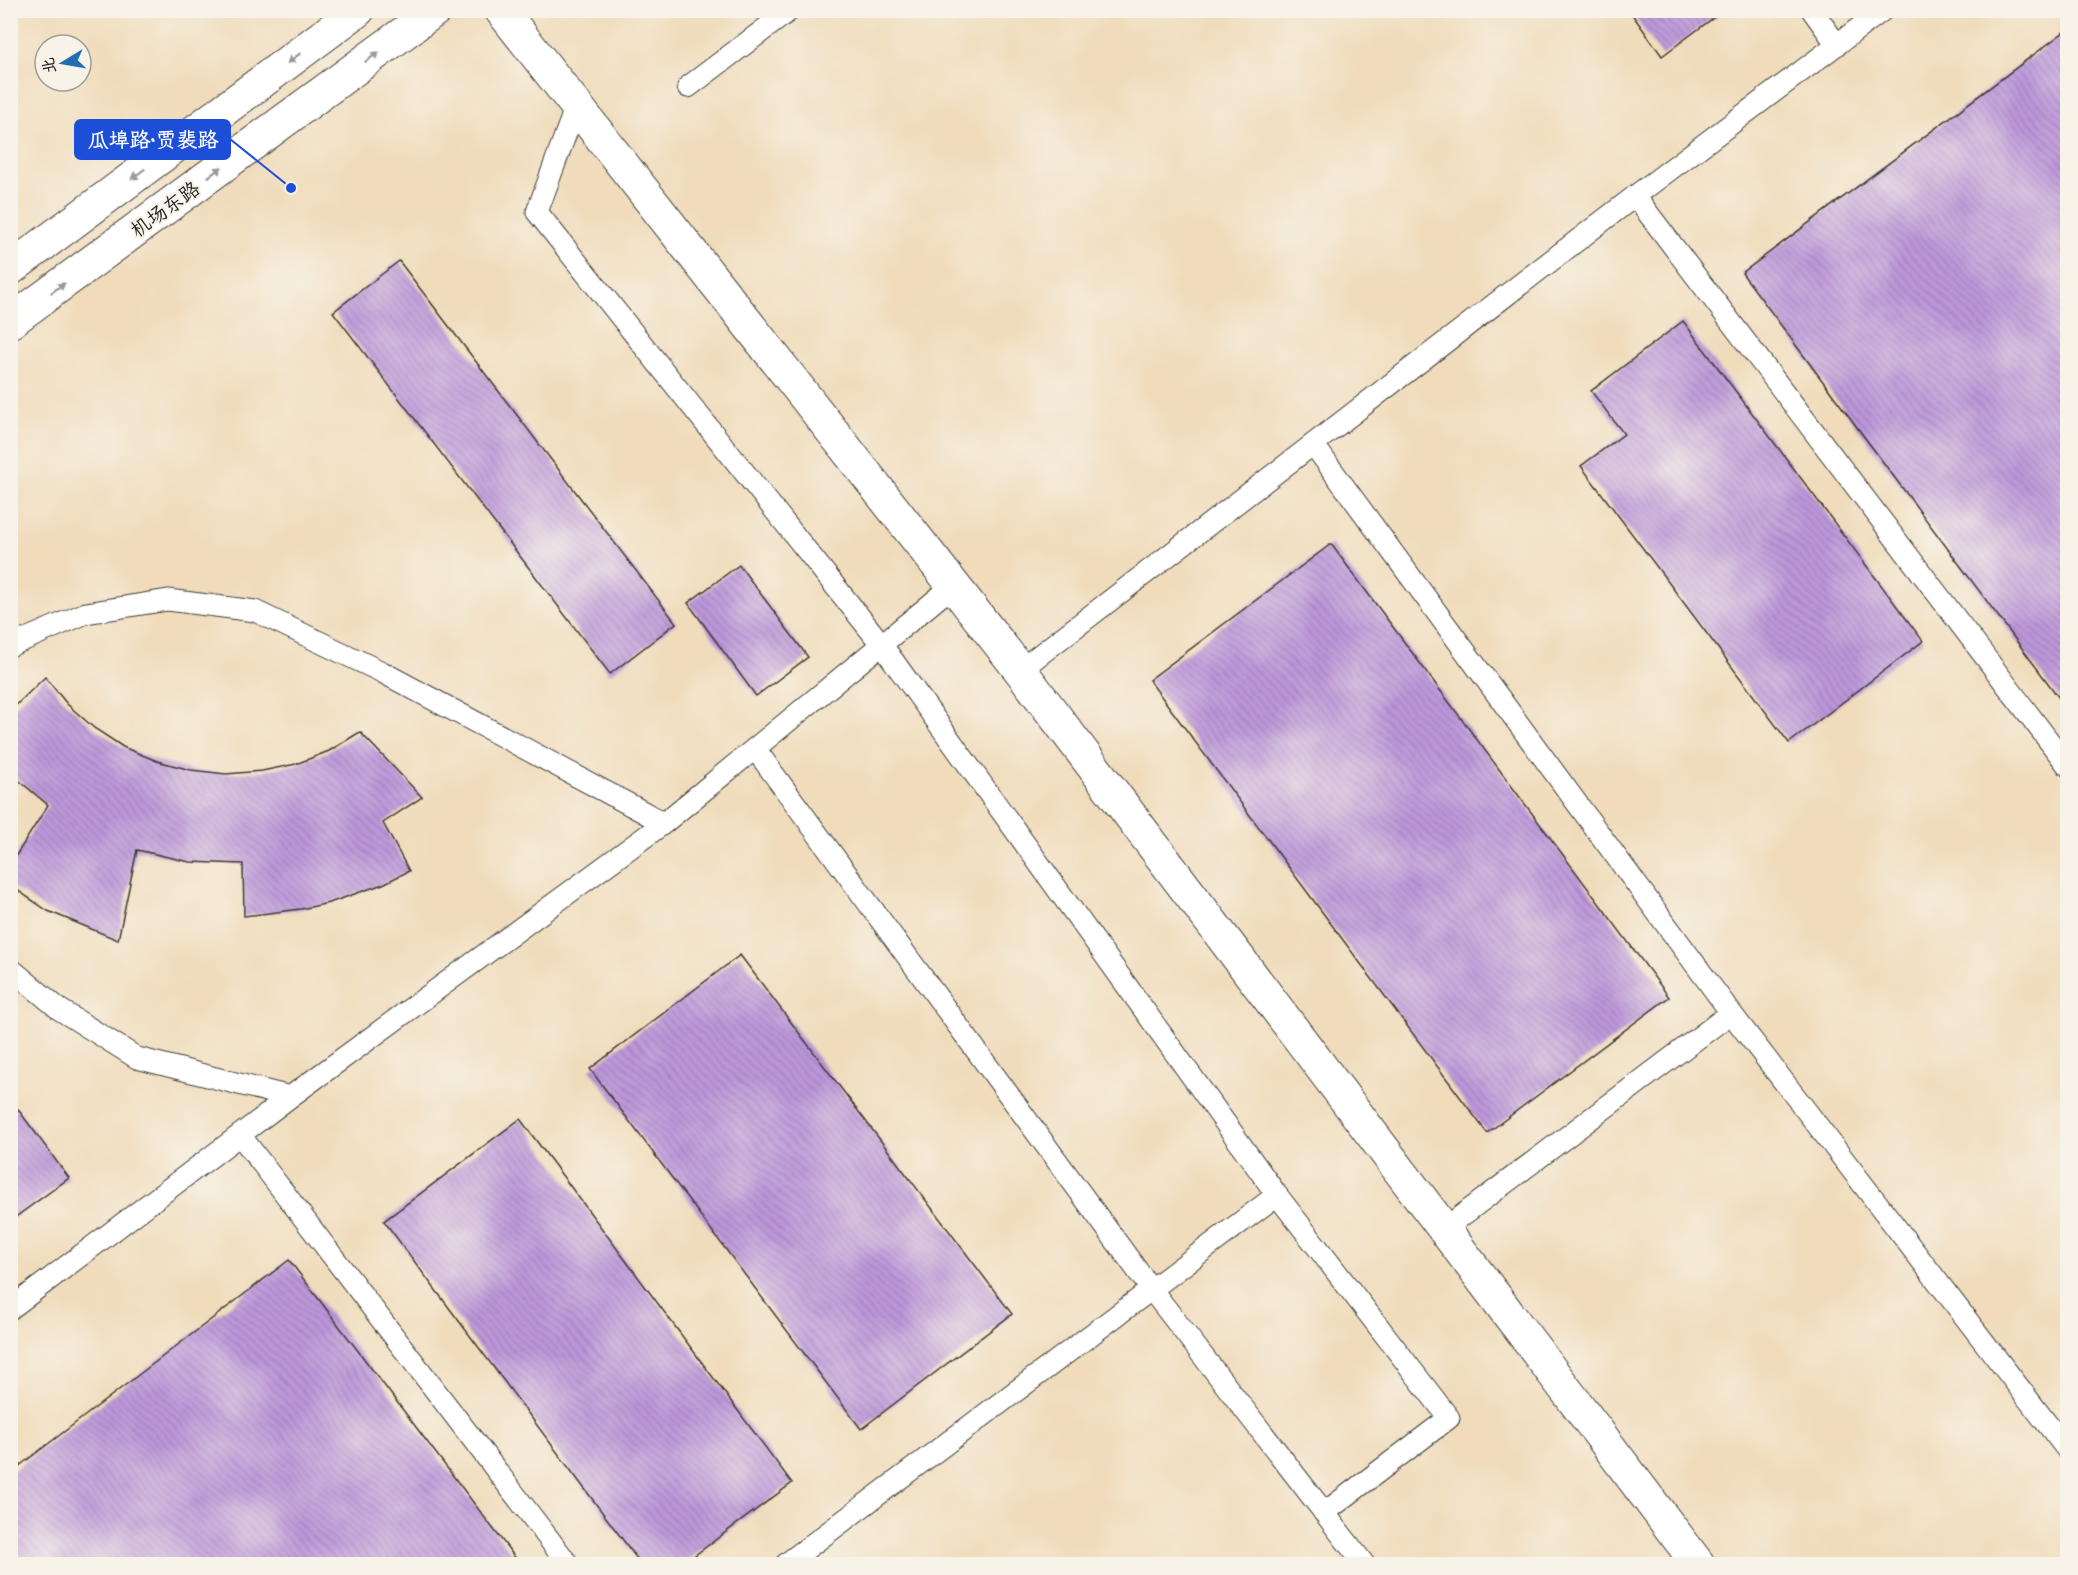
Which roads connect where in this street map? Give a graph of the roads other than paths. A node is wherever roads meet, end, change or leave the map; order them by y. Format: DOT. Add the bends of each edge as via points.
graph roads {
  1 [pos="358,10"];
  2 [pos="501,10"];
  3 [pos="790,10"];
  4 [pos="1812,10"];
  5 [pos="1883,10"];
  6 [pos="417,16"];
  7 [pos="1837,45"];
  8 [pos="688,87"];
  9 [pos="576,106"];
  10 [pos="1635,196"];
  11 [pos="10,269"];
  12 [pos="10,322"];
  13 [pos="1313,444"];
  14 [pos="954,585"];
  15 [pos="882,645"];
  16 [pos="10,646"];
  17 [pos="1020,670"];
  18 [pos="756,750"];
  19 [pos="2067,766"];
  20 [pos="664,823"];
  21 [pos="10,968"];
  22 [pos="1731,1013"];
  23 [pos="290,1097"];
  24 [pos="240,1135"];
  25 [pos="1277,1195"];
  26 [pos="1444,1229"];
  27 [pos="1151,1288"];
  28 [pos="10,1309"];
  29 [pos="2067,1451"];
  30 [pos="1324,1513"];
  31 [pos="568,1564"];
  32 [pos="786,1564"];
  33 [pos="1364,1564"];
  34 [pos="1698,1564"];
  1 -- 11 [label="street, one-way"];
  2 -- 9 [label="street"];
  3 -- 8 [label="lane"];
  4 -- 7 [label="lane"];
  5 -- 7 [label="lane"];
  12 -- 6 [label="street, 机场东路, one-way"];
  7 -- 10 [label="lane"];
  9 -- 14 [label="street"];
  9 -- 15 [label="lane" via="537,212"];
  10 -- 13 [label="lane"];
  10 -- 19 [label="lane"];
  13 -- 17 [label="lane"];
  13 -- 22 [label="lane"];
  14 -- 15 [label="lane"];
  14 -- 17 [label="street"];
  15 -- 18 [label="lane"];
  15 -- 25 [label="lane"];
  16 -- 20 [label="lane" via="86,613 168,600 255,611 382,672"];
  17 -- 26 [label="street"];
  18 -- 20 [label="lane"];
  18 -- 27 [label="lane"];
  20 -- 23 [label="lane"];
  21 -- 23 [label="lane" via="58,1009 137,1058"];
  22 -- 26 [label="lane"];
  22 -- 29 [label="lane"];
  23 -- 24 [label="lane"];
  24 -- 28 [label="lane"];
  24 -- 31 [label="lane"];
  25 -- 27 [label="lane"];
  25 -- 30 [label="lane" via="1449,1418"];
  26 -- 34 [label="street"];
  27 -- 30 [label="lane"];
  27 -- 32 [label="lane"];
  30 -- 33 [label="lane"];
}
